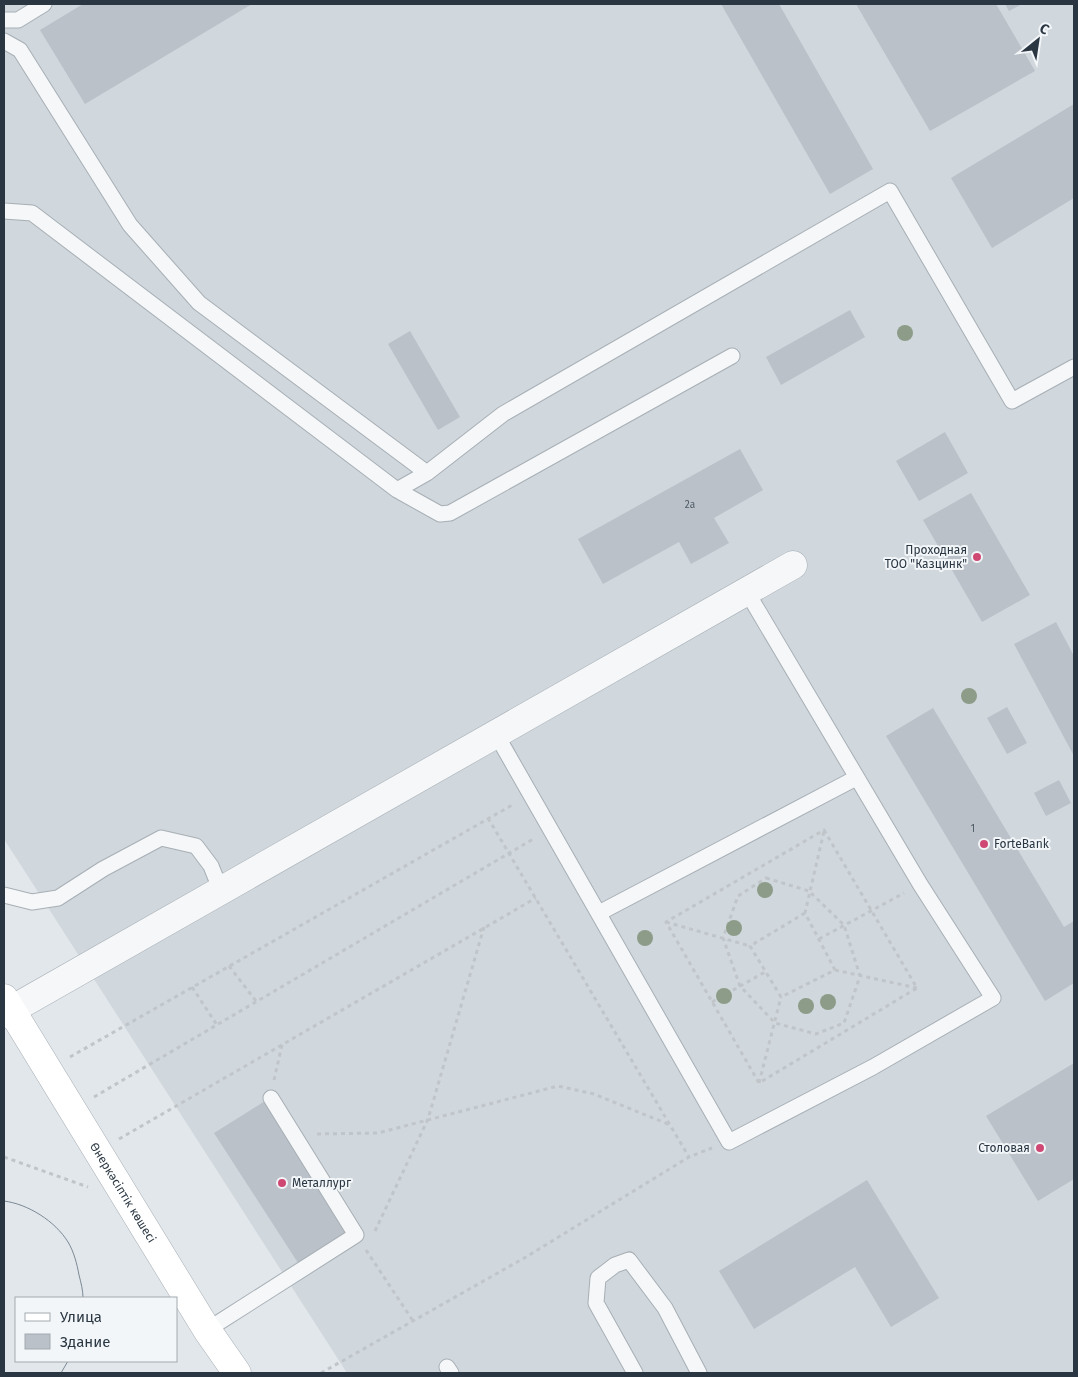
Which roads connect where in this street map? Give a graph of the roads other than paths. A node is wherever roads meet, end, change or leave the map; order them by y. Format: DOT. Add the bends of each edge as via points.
graph roads {
  1 [pos="44,4"];
  2 [pos="4,20"];
  3 [pos="4,40"];
  4 [pos="4,211"];
  5 [pos="732,356"];
  6 [pos="1074,367"];
  7 [pos="427,473"];
  8 [pos="397,490"];
  9 [pos="793,565"];
  10 [pos="747,592"];
  11 [pos="496,734"];
  12 [pos="856,778"];
  13 [pos="221,891"];
  14 [pos="4,895"];
  15 [pos="599,913"];
  16 [pos="6,1007"];
  17 [pos="271,1098"];
  18 [pos="207,1330"];
  19 [pos="237,1373"];
  20 [pos="635,1373"];
  21 [pos="699,1373"];
  1 -- 2 [label="lane" via="18,20"];
  3 -- 7 [label="lane" via="20,50 130,225 199,303"];
  4 -- 8 [label="lane" via="32,213"];
  5 -- 8 [label="lane" via="450,513 440,514"];
  6 -- 7 [label="lane" via="1012,401 890,191 503,414"];
  7 -- 8 [label="lane"];
  9 -- 10 [label="street"];
  10 -- 11 [label="street"];
  10 -- 12 [label="lane"];
  11 -- 13 [label="street"];
  11 -- 15 [label="lane"];
  12 -- 15 [label="lane"];
  12 -- 15 [label="lane" via="993,998 873,1067 729,1142"];
  13 -- 14 [label="lane" via="211,866 196,846 161,838 58,898 32,902"];
  13 -- 16 [label="street"];
  16 -- 18 [label="main road, Өнеркәсіптік көшесі" via="48,1069"];
  17 -- 18 [label="lane" via="356,1235"];
  18 -- 19 [label="main road, Өнеркәсіптік көшесі"];
  20 -- 21 [label="lane" via="596,1302 598,1278 614,1265 629,1260 665,1308"];
}
